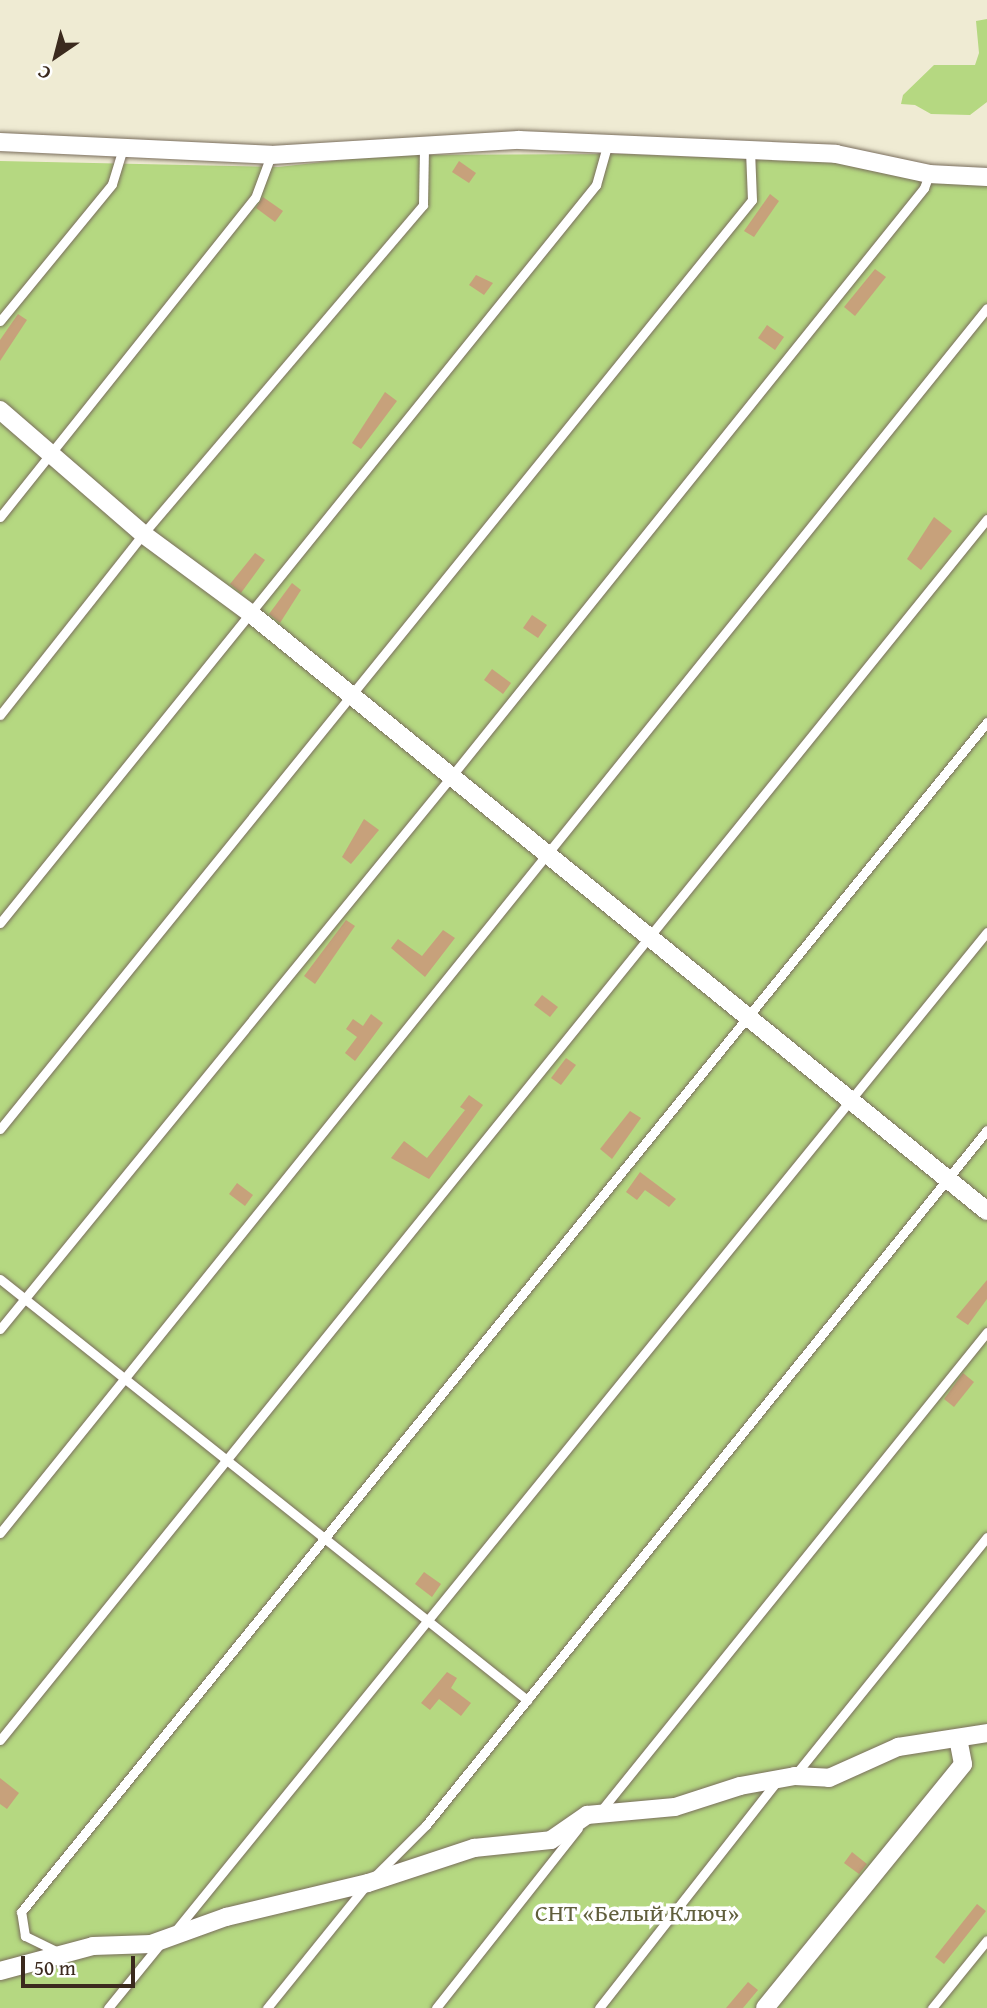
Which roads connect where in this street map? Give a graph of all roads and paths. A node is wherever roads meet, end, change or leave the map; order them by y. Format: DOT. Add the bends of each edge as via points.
graph roads {
  1 [pos="0,142"];
  2 [pos="607,146"];
  3 [pos="424,147"];
  4 [pos="750,150"];
  5 [pos="122,151"];
  6 [pos="271,155"];
  7 [pos="929,174"];
  8 [pos="987,177"];
  9 [pos="987,308"];
  10 [pos="0,321"];
  11 [pos="0,410"];
  12 [pos="52,453"];
  13 [pos="0,517"];
  14 [pos="987,519"];
  15 [pos="143,534"];
  16 [pos="250,613"];
  17 [pos="349,695"];
  18 [pos="0,715"];
  19 [pos="987,722"];
  20 [pos="450,778"];
  21 [pos="549,858"];
  22 [pos="0,923"];
  23 [pos="987,932"];
  24 [pos="647,938"];
  25 [pos="748,1016"];
  26 [pos="850,1098"];
  27 [pos="0,1129"];
  28 [pos="987,1130"];
  29 [pos="949,1177"];
  30 [pos="987,1210"];
  31 [pos="0,1279"];
  32 [pos="24,1299"];
  33 [pos="0,1329"];
  34 [pos="987,1332"];
  35 [pos="125,1378"];
  36 [pos="225,1461"];
  37 [pos="0,1533"];
  38 [pos="987,1536"];
  39 [pos="325,1540"];
  40 [pos="428,1622"];
  41 [pos="527,1700"];
  42 [pos="987,1732"];
  43 [pos="958,1739"];
  44 [pos="0,1740"];
  45 [pos="787,1777"];
  46 [pos="593,1814"];
  47 [pos="368,1883"];
  48 [pos="987,1940"];
  49 [pos="162,1941"];
  50 [pos="64,1954"];
  51 [pos="0,1971"];
  52 [pos="108,2008"];
  53 [pos="267,2008"];
  54 [pos="436,2008"];
  55 [pos="599,2008"];
  56 [pos="765,2008"];
  57 [pos="932,2008"];
  1 -- 5 [label="street"];
  2 -- 3 [label="street" via="519,140"];
  2 -- 4 [label="street"];
  2 -- 16 [label="lane" via="596,185"];
  3 -- 6 [label="street"];
  3 -- 15 [label="lane" via="423,205"];
  4 -- 7 [label="street" via="836,154"];
  4 -- 17 [label="lane" via="752,200"];
  5 -- 6 [label="street"];
  5 -- 10 [label="lane" via="112,184"];
  6 -- 12 [label="lane" via="255,198"];
  7 -- 8 [label="street"];
  7 -- 20 [label="lane" via="915,198"];
  9 -- 21 [label="lane"];
  11 -- 12 [label="street"];
  12 -- 13 [label="lane"];
  12 -- 15 [label="street"];
  14 -- 24 [label="lane"];
  15 -- 16 [label="street"];
  15 -- 18 [label="lane"];
  16 -- 17 [label="street"];
  16 -- 22 [label="lane"];
  17 -- 20 [label="street"];
  17 -- 27 [label="lane"];
  19 -- 25 [label="lane"];
  20 -- 21 [label="street"];
  20 -- 32 [label="lane"];
  21 -- 24 [label="street"];
  21 -- 35 [label="lane"];
  23 -- 26 [label="lane"];
  24 -- 25 [label="street"];
  24 -- 36 [label="lane"];
  25 -- 26 [label="street"];
  25 -- 39 [label="lane"];
  26 -- 29 [label="street"];
  26 -- 40 [label="lane"];
  28 -- 29 [label="lane"];
  29 -- 30 [label="street"];
  29 -- 41 [label="lane"];
  31 -- 32 [label="lane"];
  32 -- 33 [label="lane"];
  32 -- 35 [label="lane"];
  34 -- 46 [label="lane"];
  35 -- 36 [label="lane"];
  35 -- 37 [label="lane"];
  36 -- 39 [label="lane"];
  36 -- 44 [label="lane"];
  38 -- 45 [label="lane"];
  39 -- 40 [label="lane"];
  39 -- 50 [label="lane" via="21,1912 25,1936"];
  40 -- 41 [label="lane"];
  40 -- 49 [label="lane" via="184,1923"];
  41 -- 47 [label="lane" via="426,1825"];
  42 -- 43 [label="street"];
  43 -- 45 [label="street" via="898,1747 829,1778"];
  43 -- 56 [label="street" via="963,1764"];
  45 -- 46 [label="street" via="675,1807"];
  45 -- 55 [label="lane"];
  46 -- 47 [label="street" via="551,1840 474,1848"];
  46 -- 54 [label="lane"];
  47 -- 49 [label="street" via="226,1917"];
  47 -- 53 [label="lane"];
  48 -- 57 [label="lane"];
  49 -- 50 [label="street" via="93,1946"];
  49 -- 52 [label="lane"];
  50 -- 51 [label="street"];
}
